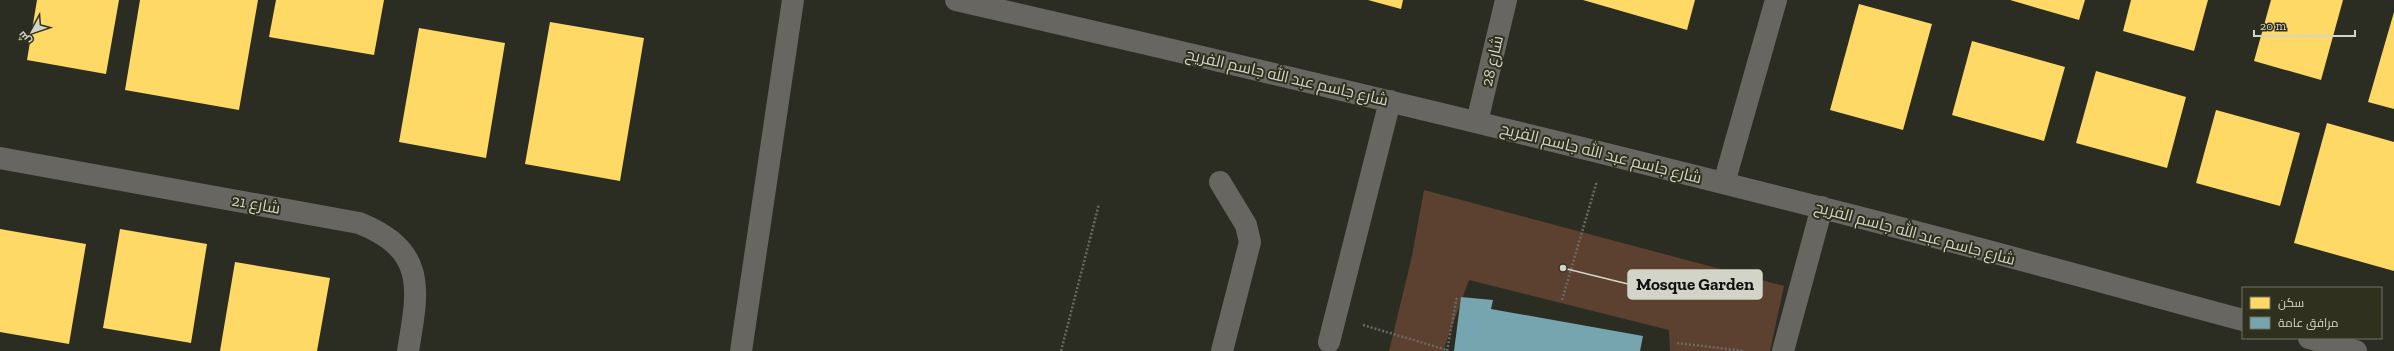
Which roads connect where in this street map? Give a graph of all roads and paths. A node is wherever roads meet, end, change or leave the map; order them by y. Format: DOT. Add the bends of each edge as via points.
graph roads {
  1 [pos="793,0"];
  2 [pos="956,0"];
  3 [pos="1506,0"];
  4 [pos="1776,0"];
  5 [pos="1390,101"];
  6 [pos="1477,122"];
  7 [pos="1605,153"];
  8 [pos="0,158"];
  9 [pos="1220,182"];
  10 [pos="1724,183"];
  11 [pos="1099,204"];
  12 [pos="1822,208"];
  13 [pos="1457,296"];
  14 [pos="1562,300"];
  15 [pos="1336,317"];
  16 [pos="2242,320"];
  17 [pos="2308,339"];
  18 [pos="2312,339"];
  19 [pos="1329,342"];
  20 [pos="1677,342"];
  21 [pos="1447,350"];
  22 [pos="408,351"];
  23 [pos="741,351"];
  24 [pos="1061,351"];
  25 [pos="1222,351"];
  26 [pos="1744,351"];
  27 [pos="1783,351"];
  28 [pos="2303,351"];
  29 [pos="2356,351"];
  1 -- 23 [label="street"];
  2 -- 5 [label="street, شارع جاسم عبد الله جاسم الفريح"];
  3 -- 6 [label="street, شارع 28"];
  4 -- 10 [label="street"];
  5 -- 6 [label="street, شارع جاسم عبد الله جاسم الفريح"];
  5 -- 15 [label="street"];
  6 -- 7 [label="street, شارع جاسم عبد الله جاسم الفريح"];
  7 -- 10 [label="street, شارع جاسم عبد الله جاسم الفريح"];
  7 -- 14 [label="path"];
  8 -- 22 [label="street, شارع 21" via="359,223 376,230 391,240 414,274 416,299"];
  9 -- 25 [label="street" via="1246,225 1250,242"];
  10 -- 12 [label="street, شارع جاسم عبد الله جاسم الفريح"];
  11 -- 24 [label="path"];
  12 -- 16 [label="street, شارع جاسم عبد الله جاسم الفريح"];
  12 -- 27 [label="street"];
  13 -- 21 [label="path"];
  15 -- 19 [label="street"];
  15 -- 21 [label="path"];
  17 -- 28 [label="street"];
  18 -- 29 [label="street"];
  20 -- 26 [label="path"];
}
